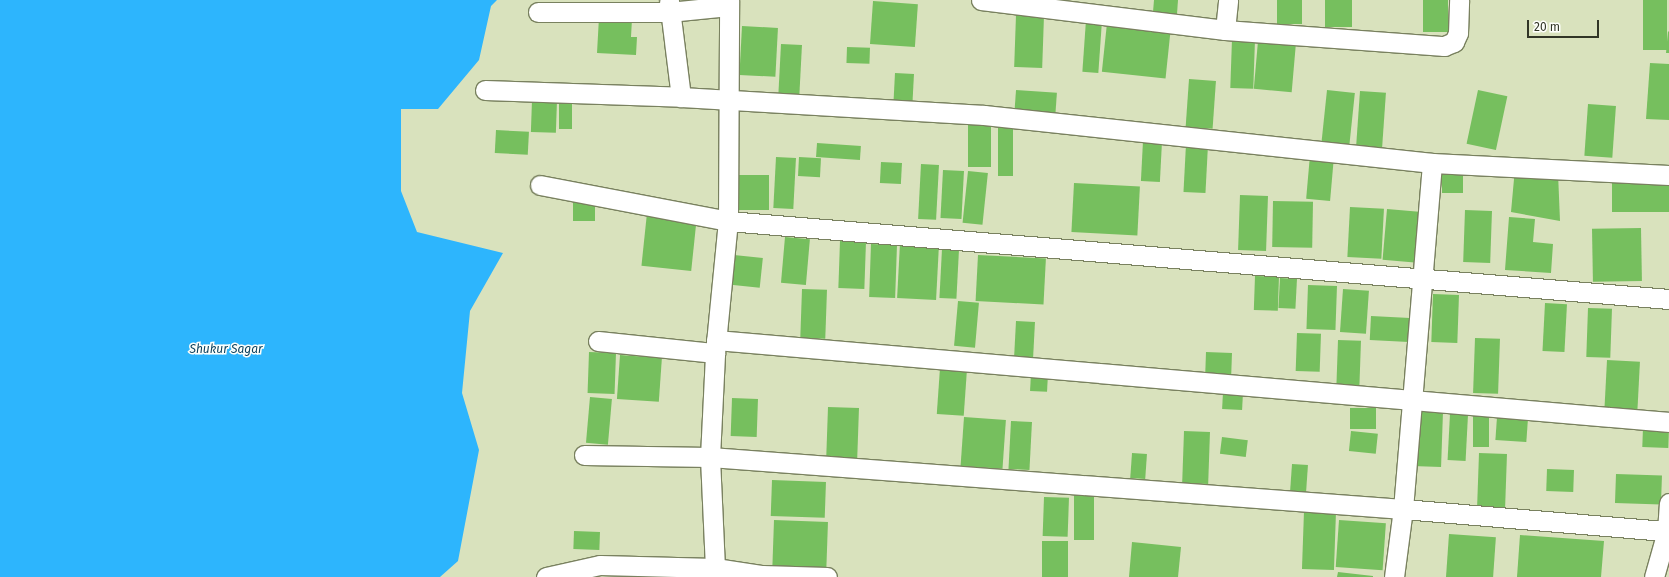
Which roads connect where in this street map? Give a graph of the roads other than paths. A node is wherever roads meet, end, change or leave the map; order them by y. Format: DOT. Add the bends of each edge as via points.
graph roads {
  1 [pos="981,0"];
  2 [pos="1228,0"];
  3 [pos="1459,0"];
  4 [pos="729,3"];
  5 [pos="669,6"];
  6 [pos="538,12"];
  7 [pos="1225,30"];
  8 [pos="485,90"];
  9 [pos="681,97"];
  10 [pos="730,101"];
  11 [pos="1432,163"];
  12 [pos="1669,175"];
  13 [pos="540,185"];
  14 [pos="728,221"];
  15 [pos="1423,278"];
  16 [pos="1669,299"];
  17 [pos="598,341"];
  18 [pos="716,347"];
  19 [pos="1411,399"];
  20 [pos="1669,422"];
  21 [pos="584,455"];
  22 [pos="710,457"];
  23 [pos="1669,504"];
  24 [pos="1402,509"];
  25 [pos="1667,531"];
  26 [pos="715,568"];
  27 [pos="762,576"];
  28 [pos="546,577"];
  29 [pos="827,577"];
  30 [pos="1394,577"];
  31 [pos="1654,577"];
  1 -- 7 [label="street"];
  2 -- 7 [label="street"];
  3 -- 7 [label="street" via="1458,33 1454,42 1444,46"];
  4 -- 5 [label="street"];
  4 -- 10 [label="street"];
  5 -- 6 [label="street"];
  5 -- 9 [label="street"];
  8 -- 9 [label="street"];
  9 -- 10 [label="street"];
  10 -- 11 [label="street" via="984,115"];
  10 -- 14 [label="street"];
  11 -- 12 [label="street"];
  11 -- 15 [label="street"];
  13 -- 14 [label="street"];
  14 -- 15 [label="street"];
  14 -- 18 [label="street"];
  15 -- 16 [label="street"];
  15 -- 19 [label="street"];
  17 -- 18 [label="street"];
  18 -- 19 [label="street"];
  18 -- 22 [label="street"];
  19 -- 20 [label="street"];
  19 -- 24 [label="street"];
  21 -- 22 [label="street"];
  22 -- 24 [label="street"];
  22 -- 26 [label="street"];
  23 -- 25 [label="street"];
  24 -- 25 [label="street"];
  24 -- 30 [label="street"];
  25 -- 31 [label="street"];
  26 -- 27 [label="street"];
  26 -- 28 [label="street" via="600,565"];
  27 -- 29 [label="street"];
}
